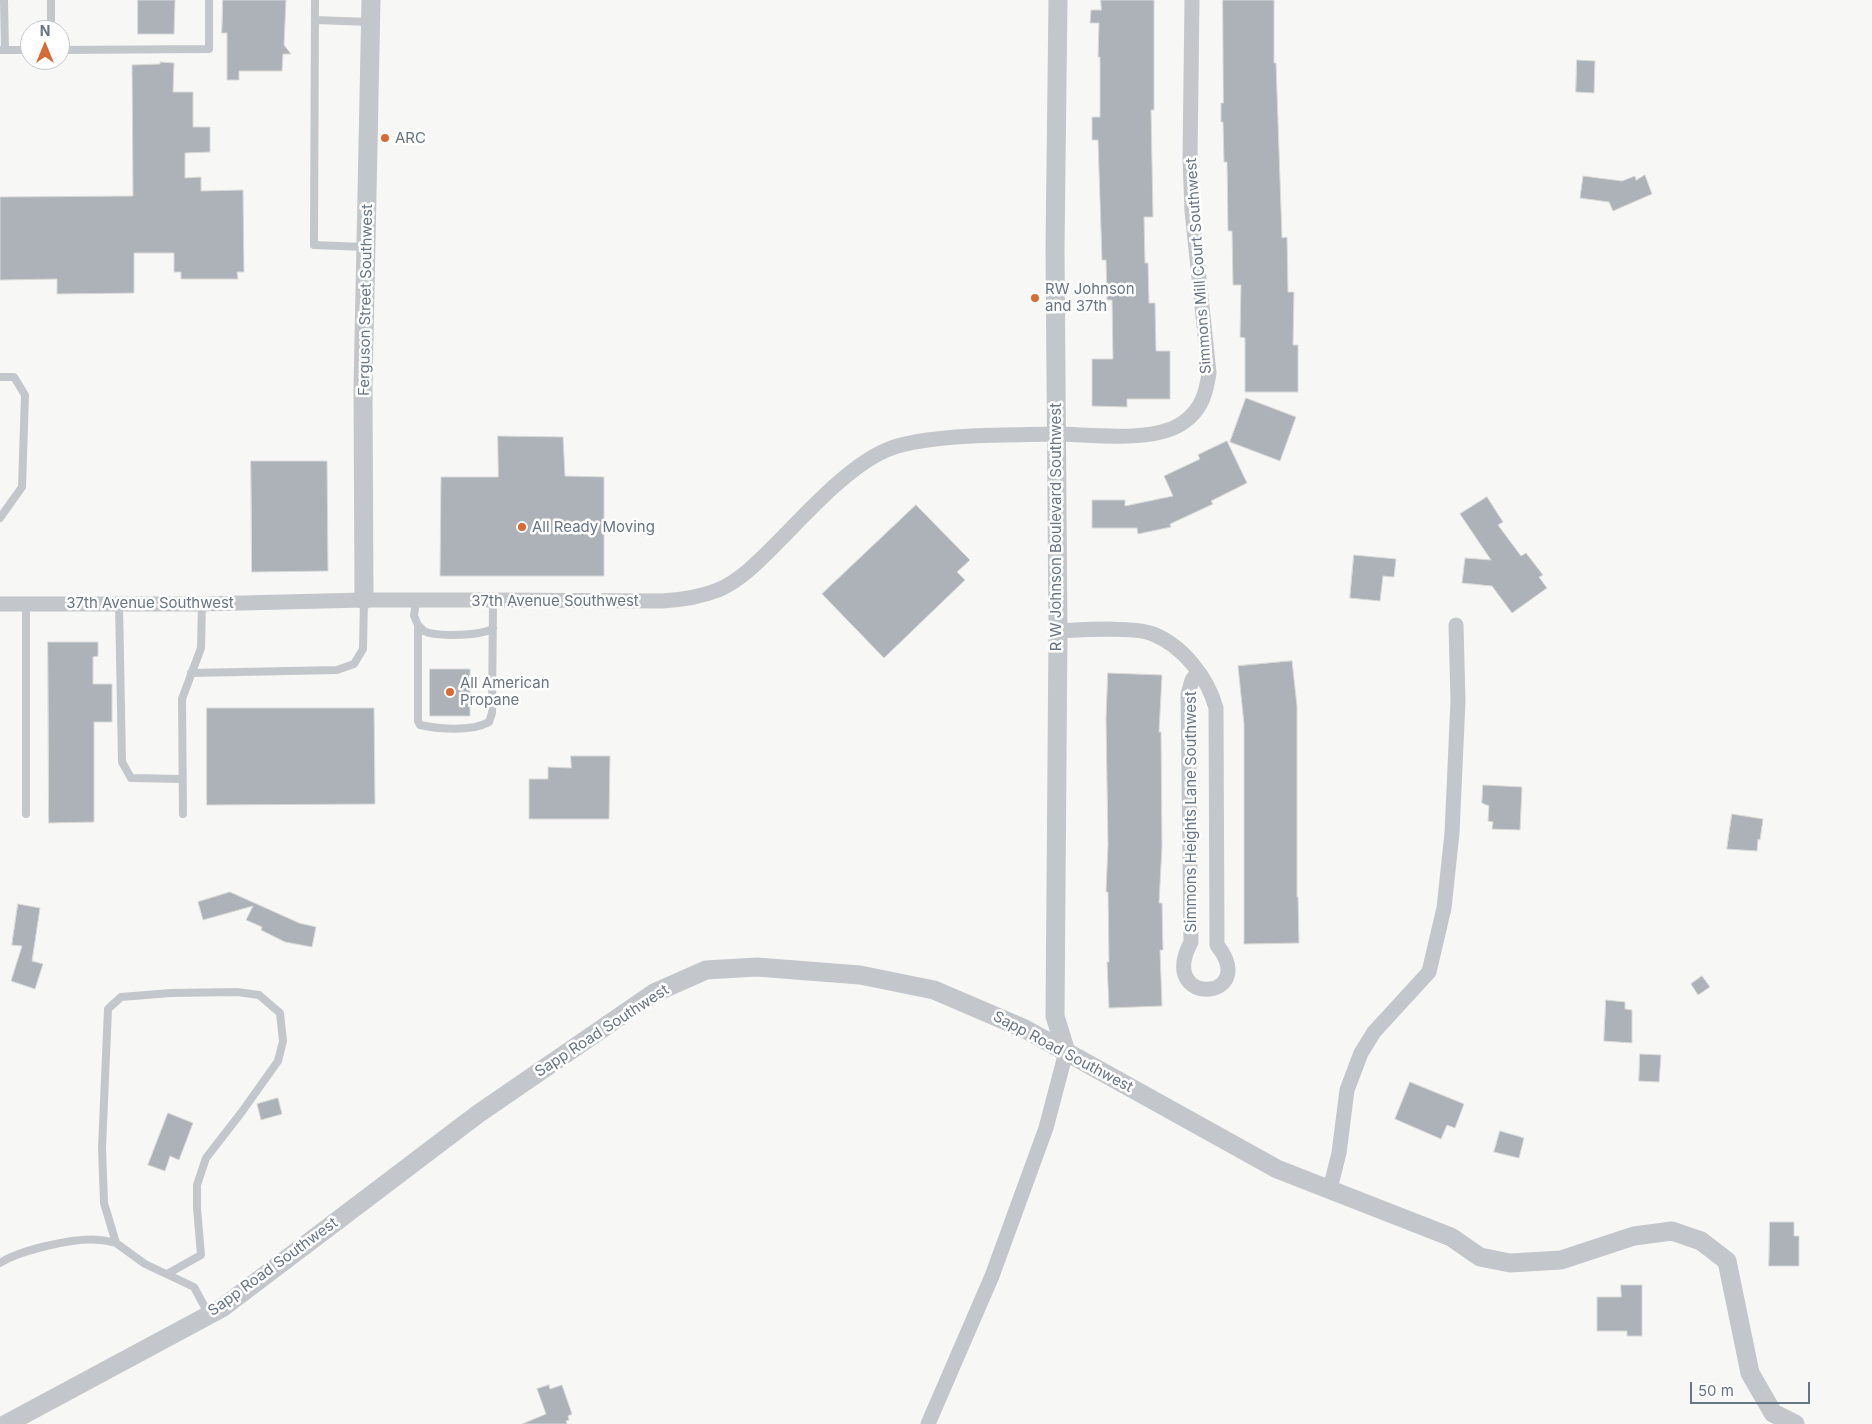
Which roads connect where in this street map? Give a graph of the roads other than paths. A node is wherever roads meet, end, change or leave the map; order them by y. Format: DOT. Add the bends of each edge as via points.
graph roads {
  1 [pos="4,0"];
  2 [pos="51,0"];
  3 [pos="209,0"];
  4 [pos="315,0"];
  5 [pos="371,0"];
  6 [pos="1058,0"];
  7 [pos="1192,0"];
  8 [pos="51,20"];
  9 [pos="315,20"];
  10 [pos="371,22"];
  11 [pos="2,50"];
  12 [pos="20,50"];
  13 [pos="70,50"];
  14 [pos="367,247"];
  15 [pos="0,377"];
  16 [pos="1055,434"];
  17 [pos="0,518"];
  18 [pos="364,600"];
  19 [pos="494,600"];
  20 [pos="416,601"];
  21 [pos="0,604"];
  22 [pos="26,604"];
  23 [pos="119,604"];
  24 [pos="202,604"];
  25 [pos="418,625"];
  26 [pos="1456,625"];
  27 [pos="494,628"];
  28 [pos="1058,631"];
  29 [pos="1198,672"];
  30 [pos="191,673"];
  31 [pos="182,779"];
  32 [pos="26,814"];
  33 [pos="183,814"];
  34 [pos="1066,1052"];
  35 [pos="1330,1189"];
  36 [pos="116,1243"];
  37 [pos="0,1263"];
  38 [pos="167,1274"];
  39 [pos="209,1315"];
  40 [pos="6,1424"];
  41 [pos="928,1424"];
  42 [pos="1795,1424"];
  1 -- 11 [label="lane"];
  2 -- 8 [label="lane"];
  3 -- 13 [label="lane" via="209,49"];
  4 -- 9 [label="lane"];
  5 -- 10 [label="street, Ferguson Street Southwest"];
  6 -- 16 [label="street, R W Johnson Boulevard Southwest"];
  7 -- 16 [label="street, Simmons Mill Court Southwest" via="1190,159 1192,211 1208,352 1206,395 1184,422 1157,433 1128,436"];
  9 -- 10 [label="lane"];
  9 -- 14 [label="lane" via="314,245"];
  10 -- 14 [label="street, Ferguson Street Southwest"];
  11 -- 12 [label="lane"];
  14 -- 18 [label="street, Ferguson Street Southwest" via="363,388"];
  15 -- 17 [label="lane" via="14,377 25,395 22,487"];
  16 -- 19 [label="street, 37th Avenue Southwest" via="928,440 888,449 838,484 745,573 703,595 662,601"];
  16 -- 28 [label="street, R W Johnson Boulevard Southwest"];
  18 -- 20 [label="street, 37th Avenue Southwest"];
  18 -- 24 [label="street, 37th Avenue Southwest"];
  18 -- 30 [label="lane" via="363,649 354,664 337,670"];
  19 -- 20 [label="street, 37th Avenue Southwest"];
  19 -- 27 [label="lane"];
  20 -- 25 [label="lane" via="414,616"];
  21 -- 22 [label="street, 37th Avenue Southwest"];
  22 -- 23 [label="street, 37th Avenue Southwest"];
  22 -- 32 [label="lane"];
  23 -- 24 [label="street, 37th Avenue Southwest"];
  23 -- 31 [label="lane" via="122,762 131,778"];
  24 -- 30 [label="lane" via="202,648"];
  25 -- 27 [label="lane" via="435,634 482,633"];
  25 -- 27 [label="lane" via="418,721 420,725 438,729 481,726 488,722 492,713"];
  26 -- 35 [label="street" via="1458,701 1452,833 1444,908 1429,972 1374,1032 1361,1053 1347,1090 1339,1153"];
  28 -- 29 [label="street, Simmons Heights Lane Southwest" via="1152,633 1176,649"];
  28 -- 34 [label="street, R W Johnson Boulevard Southwest" via="1055,1016"];
  29 -- 29 [label="street, Simmons Heights Lane Southwest" via="1188,694 1191,942 1183,971 1188,981 1202,990 1211,990 1223,984 1228,969 1225,955 1217,945 1216,708 1206,681"];
  30 -- 31 [label="lane" via="182,699"];
  31 -- 33 [label="lane"];
  34 -- 35 [label="street, Sapp Road Southwest" via="1278,1169"];
  34 -- 39 [label="street, Sapp Road Southwest" via="1025,1029 934,990 860,975 757,967 706,970 654,993 598,1030 478,1114"];
  34 -- 41 [label="street" via="1046,1128 992,1276"];
  35 -- 42 [label="street, Sapp Road Southwest" via="1451,1237 1480,1258 1510,1263 1561,1260 1634,1236 1672,1231 1701,1241 1727,1262 1750,1373 1774,1413"];
  36 -- 37 [label="lane" via="100,1239 72,1241 38,1248"];
  36 -- 38 [label="lane"];
  36 -- 38 [label="lane" via="104,1203 102,1148 108,1009 121,997 227,992 259,995 280,1012 283,1041 278,1061 206,1158 197,1185 201,1254"];
  38 -- 39 [label="lane" via="194,1286"];
  39 -- 40 [label="street, Sapp Road Southwest"];
}
